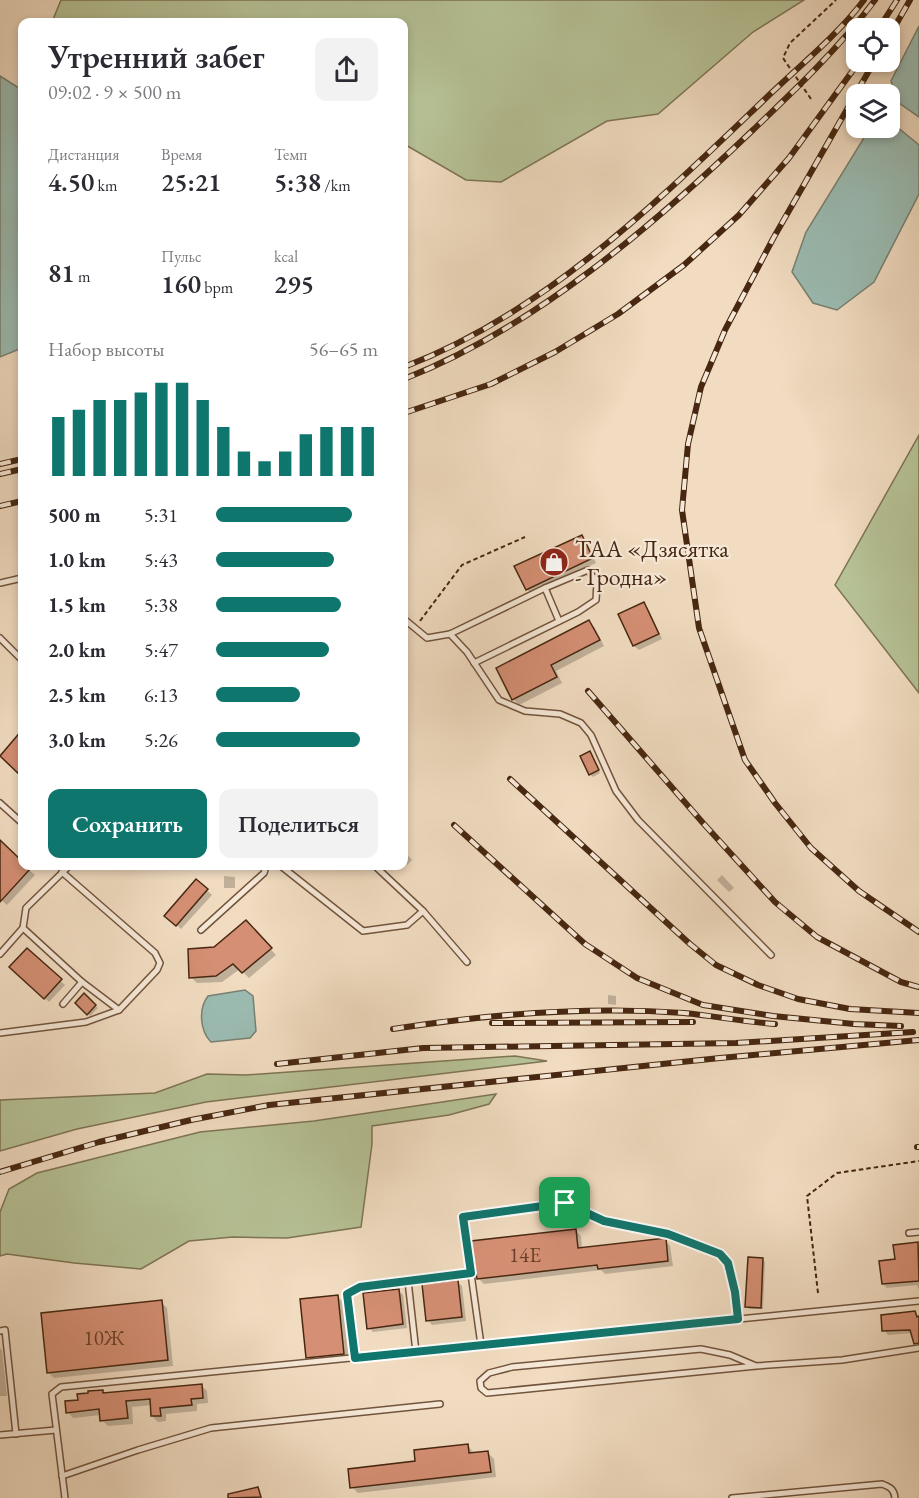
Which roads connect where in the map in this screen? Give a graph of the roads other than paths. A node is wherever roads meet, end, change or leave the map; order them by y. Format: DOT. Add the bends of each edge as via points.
graph roads {
  1 [pos="18,579"];
  2 [pos="0,583"];
  3 [pos="545,588"];
  4 [pos="559,621"];
  5 [pos="408,623"];
  6 [pos="450,634"];
  7 [pos="0,638"];
  8 [pos="18,656"];
  9 [pos="474,663"];
  10 [pos="0,803"];
  11 [pos="18,819"];
  12 [pos="64,870"];
  13 [pos="265,870"];
  14 [pos="285,870"];
  15 [pos="379,870"];
  16 [pos="62,872"];
  17 [pos="423,911"];
  18 [pos="23,928"];
  19 [pos="201,930"];
  20 [pos="0,954"];
  21 [pos="771,954"];
  22 [pos="467,962"];
  23 [pos="82,982"];
  24 [pos="63,1004"];
  25 [pos="119,1010"];
  26 [pos="0,1033"];
  27 [pos="919,1232"];
  28 [pos="909,1233"];
  29 [pos="471,1273"];
  30 [pos="408,1281"];
  31 [pos="919,1301"];
  32 [pos="738,1319"];
  33 [pos="0,1331"];
  34 [pos="481,1345"];
  35 [pos="919,1348"];
  36 [pos="416,1352"];
  37 [pos="355,1358"];
  38 [pos="756,1366"];
  39 [pos="440,1404"];
  40 [pos="56,1430"];
  41 [pos="16,1434"];
  42 [pos="0,1435"];
  43 [pos="62,1476"];
  44 [pos="65,1498"];
  45 [pos="732,1498"];
  46 [pos="895,1498"];
  1 -- 2 [label="lane"];
  3 -- 4 [label="lane"];
  3 -- 4 [label="lane" via="588,570 597,583 596,600"];
  3 -- 6 [label="lane"];
  4 -- 9 [label="lane"];
  5 -- 6 [label="lane" via="427,638"];
  6 -- 9 [label="lane"];
  7 -- 8 [label="lane"];
  9 -- 21 [label="lane" via="500,700 525,711 560,714 581,723 591,735 616,790 638,820"];
  10 -- 11 [label="lane"];
  12 -- 16 [label="lane"];
  13 -- 19 [label="lane"];
  14 -- 17 [label="lane" via="363,931 407,925"];
  15 -- 17 [label="lane"];
  16 -- 18 [label="lane" via="26,908"];
  16 -- 25 [label="lane" via="155,953 160,963"];
  17 -- 22 [label="lane"];
  18 -- 20 [label="lane"];
  18 -- 23 [label="lane"];
  23 -- 24 [label="lane"];
  23 -- 25 [label="lane"];
  25 -- 26 [label="lane" via="86,1022"];
  27 -- 28 [label="lane"];
  29 -- 30 [label="lane"];
  29 -- 32 [label="lane" via="463,1217 565,1203 604,1221 668,1234 720,1254 728,1263"];
  29 -- 34 [label="lane"];
  30 -- 36 [label="lane"];
  30 -- 37 [label="lane" via="360,1287 347,1294"];
  31 -- 32 [label="lane"];
  32 -- 34 [label="lane"];
  33 -- 41 [label="lane" via="5,1330"];
  34 -- 36 [label="lane"];
  35 -- 38 [label="lane" via="842,1360"];
  36 -- 37 [label="lane"];
  37 -- 40 [label="lane" via="61,1388 52,1394"];
  38 -- 38 [label="lane" via="487,1393 480,1381 489,1373 512,1367 701,1349"];
  39 -- 43 [label="lane" via="211,1428"];
  40 -- 41 [label="lane"];
  40 -- 43 [label="lane"];
  41 -- 42 [label="lane"];
  43 -- 44 [label="lane"];
  45 -- 46 [label="lane" via="882,1484 890,1487"];
}
